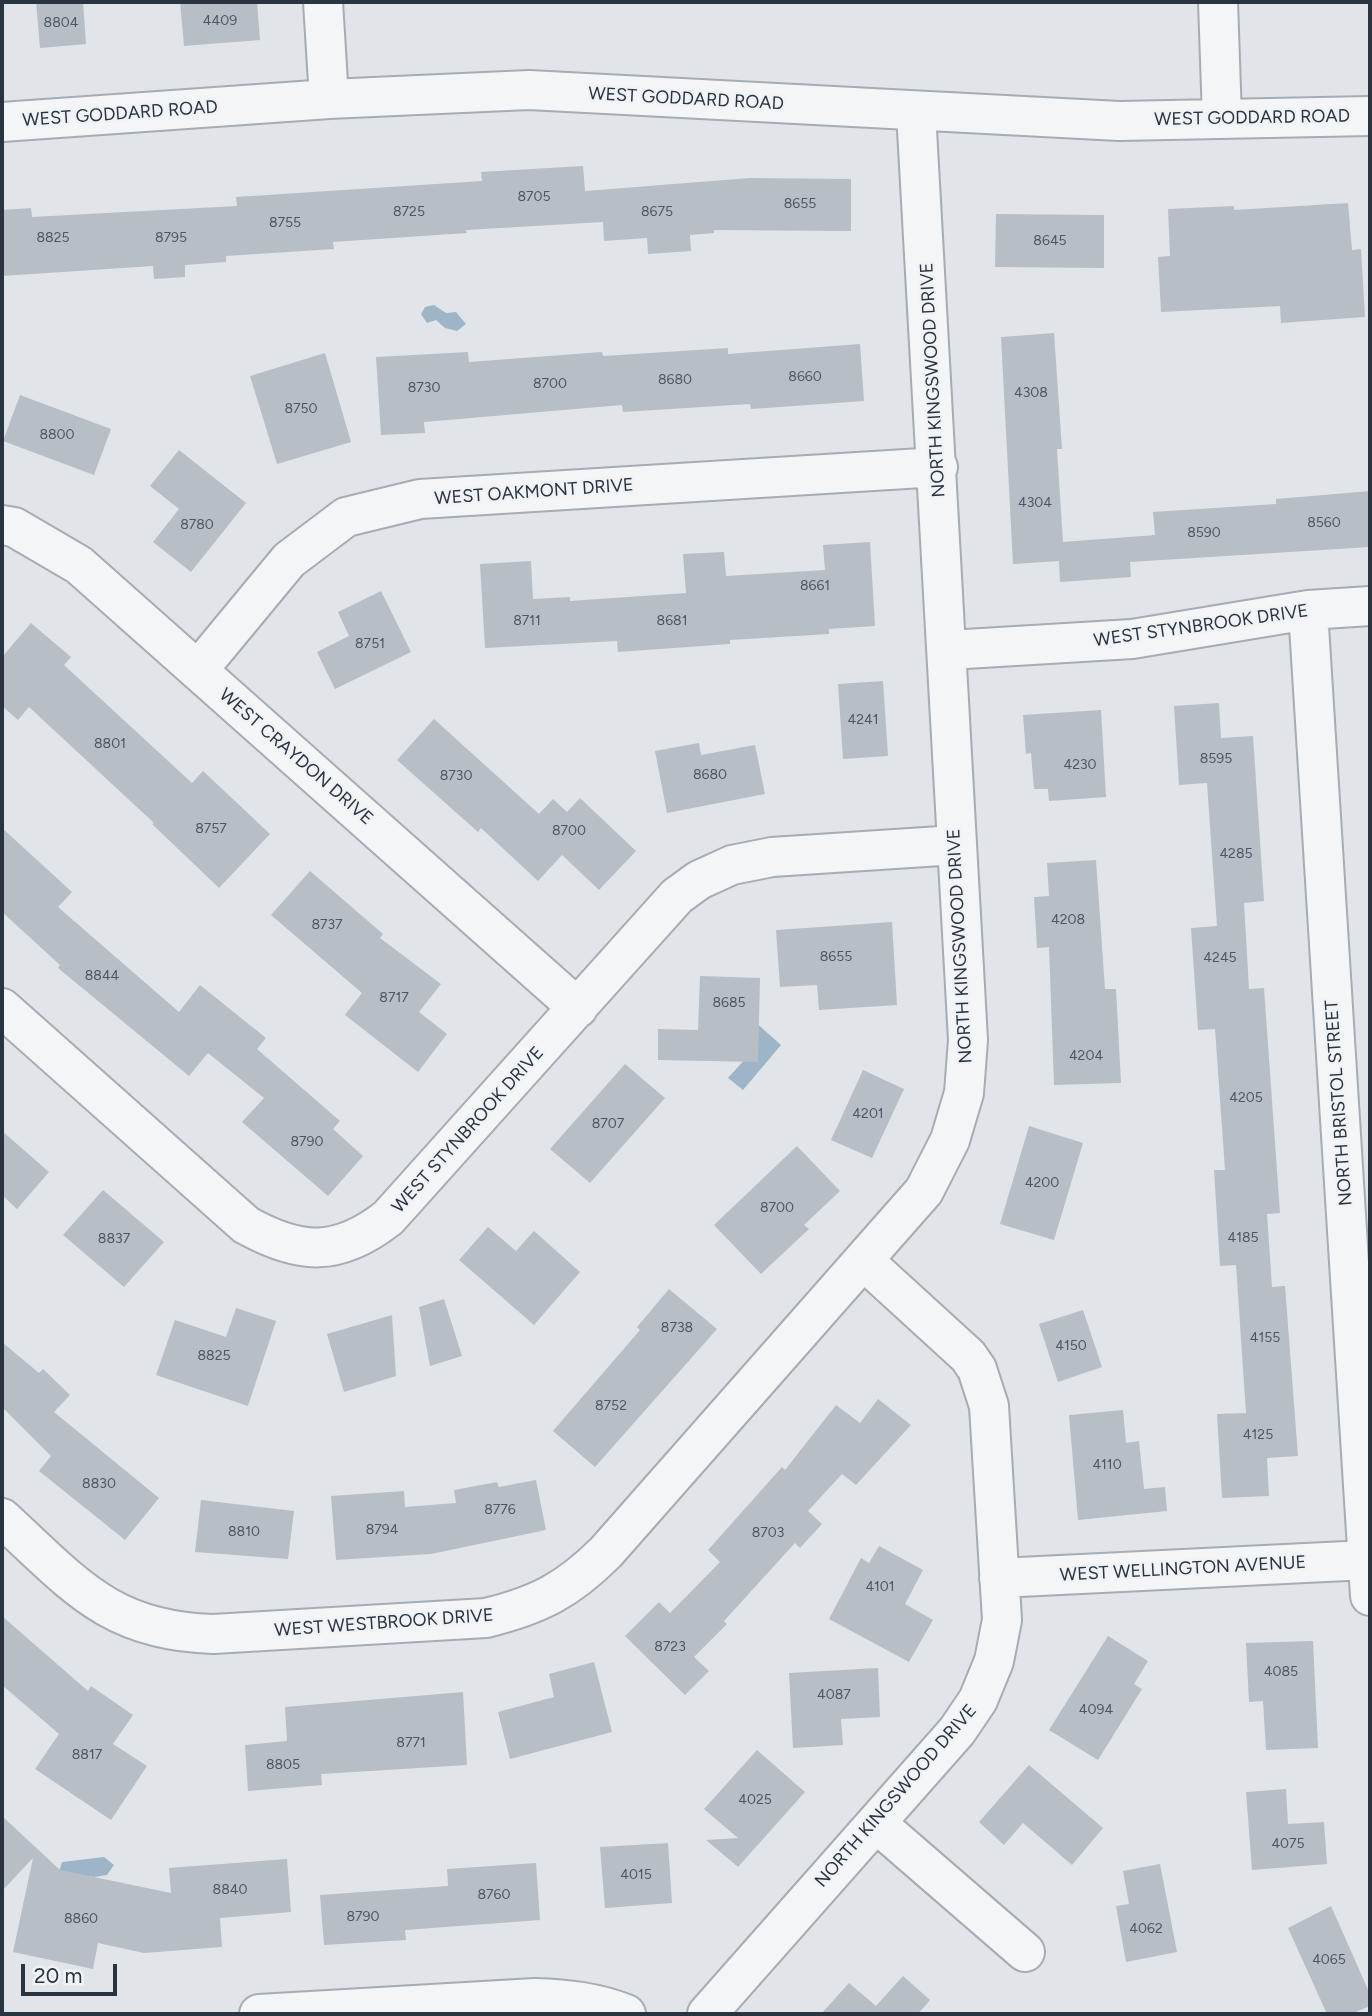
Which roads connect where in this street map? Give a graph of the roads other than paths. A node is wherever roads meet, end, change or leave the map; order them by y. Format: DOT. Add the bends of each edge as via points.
graph roads {
  1 [pos="323,2"];
  2 [pos="1218,2"];
  3 [pos="329,99"];
  4 [pos="916,113"];
  5 [pos="1370,116"];
  6 [pos="1222,118"];
  7 [pos="2,122"];
  8 [pos="938,467"];
  9 [pos="2,525"];
  10 [pos="1370,606"];
  11 [pos="1308,610"];
  12 [pos="949,650"];
  13 [pos="198,670"];
  14 [pos="956,845"];
  15 [pos="2,1008"];
  16 [pos="578,1008"];
  17 [pos="864,1261"];
  18 [pos="2,1518"];
  19 [pos="999,1578"];
  20 [pos="1369,1578"];
  21 [pos="876,1823"];
  22 [pos="1025,1952"];
  23 [pos="259,2014"];
  24 [pos="626,2014"];
  25 [pos="707,2014"];
  1 -- 3 [label="street"];
  2 -- 6 [label="street"];
  3 -- 4 [label="street, WEST GODDARD ROAD" via="529,90"];
  3 -- 7 [label="street, WEST GODDARD ROAD"];
  4 -- 6 [label="street, WEST GODDARD ROAD" via="1119,121"];
  4 -- 8 [label="street, NORTH KINGSWOOD DRIVE"];
  5 -- 6 [label="street, WEST GODDARD ROAD"];
  8 -- 12 [label="street, NORTH KINGSWOOD DRIVE"];
  8 -- 13 [label="street, WEST OAKMONT DRIVE" via="420,499 346,517 289,561"];
  9 -- 13 [label="street, WEST CRAYDON DRIVE" via="14,527 79,565"];
  10 -- 11 [label="street, WEST STYNBROOK DRIVE"];
  11 -- 12 [label="street, WEST STYNBROOK DRIVE" via="1132,639"];
  11 -- 20 [label="street, NORTH BRISTOL STREET"];
  12 -- 14 [label="street, NORTH KINGSWOOD DRIVE"];
  13 -- 16 [label="street, WEST CRAYDON DRIVE"];
  14 -- 16 [label="street, WEST STYNBROOK DRIVE" via="772,857 732,865 677,896"];
  14 -- 17 [label="street, NORTH KINGSWOOD DRIVE" via="968,1040 964,1093 950,1140 924,1191"];
  15 -- 16 [label="street, WEST STYNBROOK DRIVE" via="246,1225 274,1241 304,1249 333,1247 363,1237 388,1218"];
  17 -- 18 [label="street, WEST WESTBROOK DRIVE" via="598,1560 553,1596 522,1610 486,1618 177,1633 110,1610 82,1591"];
  17 -- 19 [label="street, NORTH KINGSWOOD DRIVE" via="968,1356 981,1376 989,1406"];
  19 -- 20 [label="street, WEST WELLINGTON AVENUE"];
  19 -- 21 [label="street, NORTH KINGSWOOD DRIVE" via="1002,1620 994,1661 978,1700 957,1731"];
  21 -- 22 [label="street"];
  21 -- 25 [label="street, NORTH KINGSWOOD DRIVE"];
  23 -- 24 [label="street" via="570,1998"];
}
